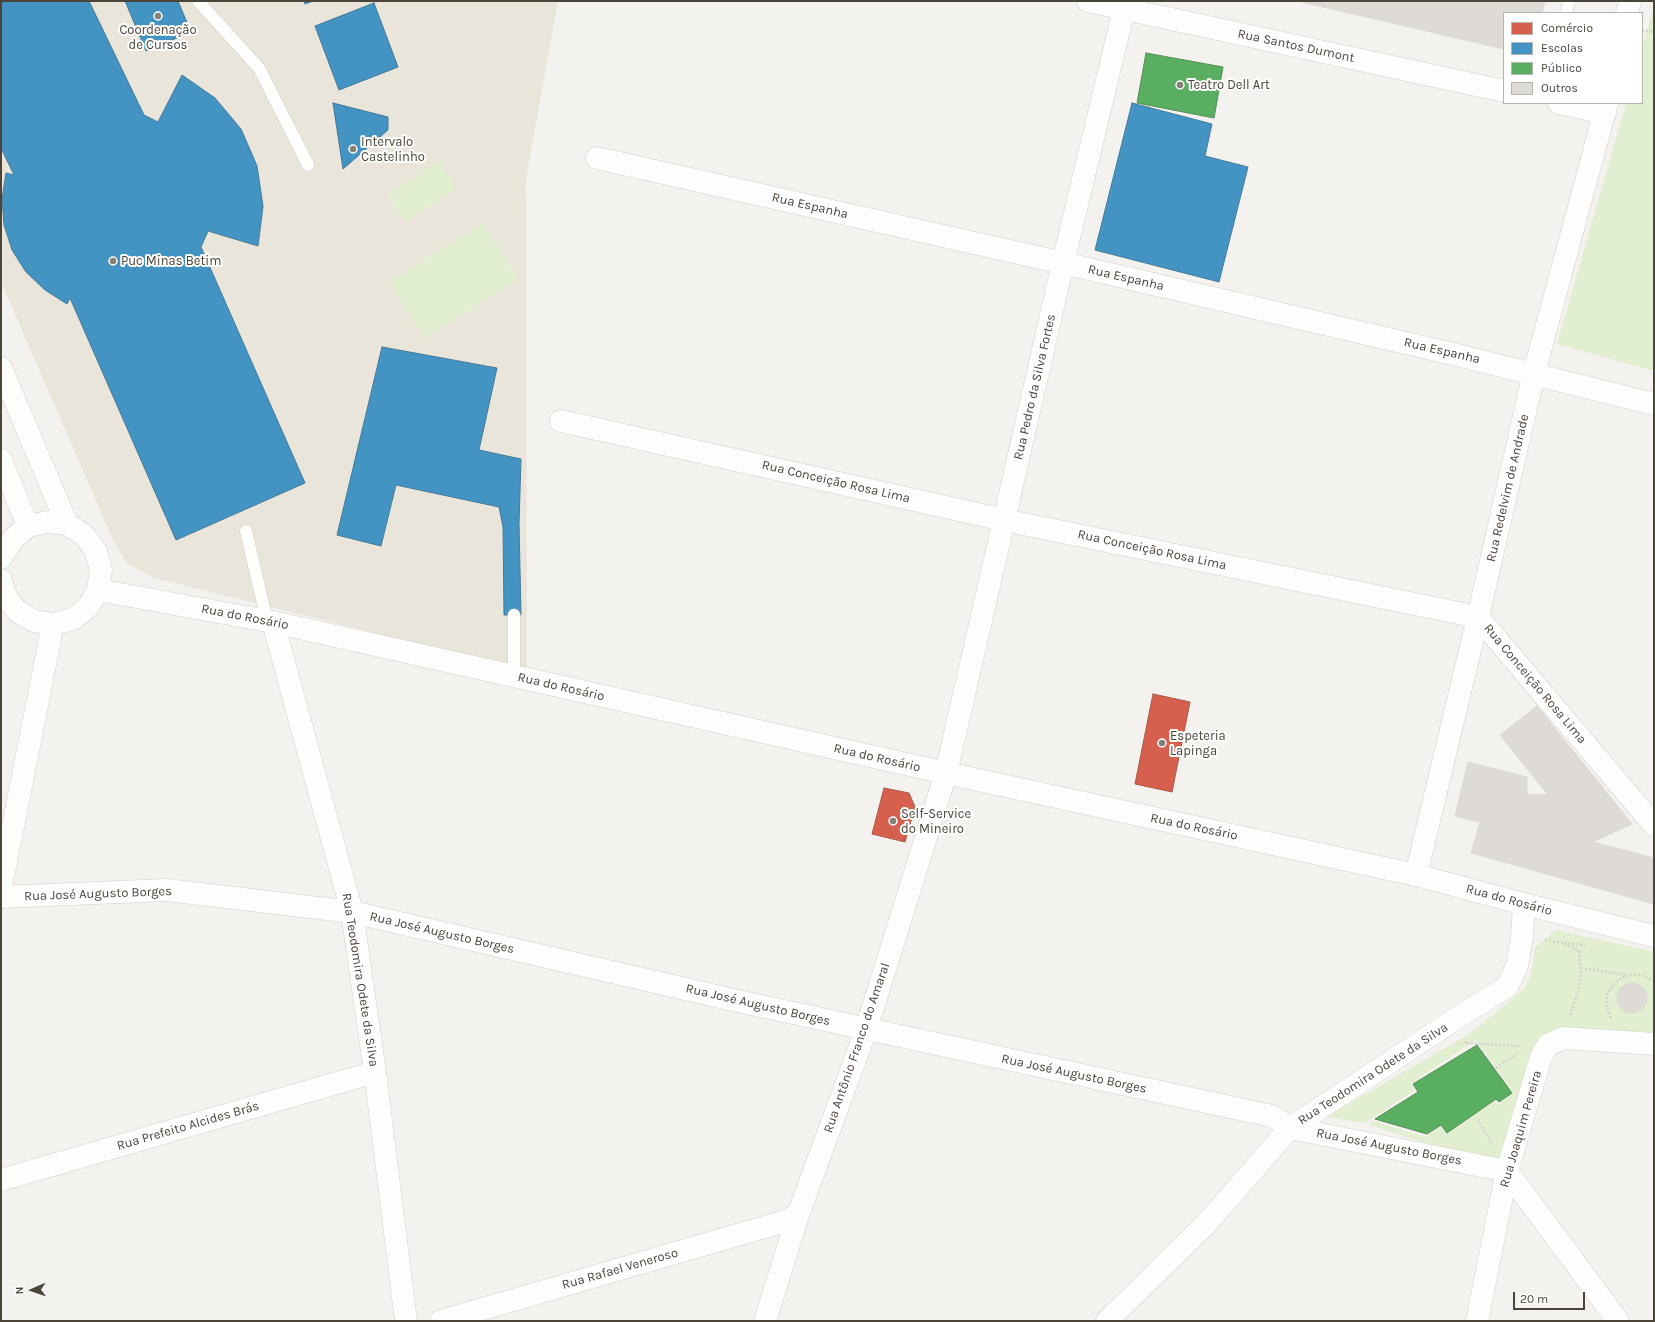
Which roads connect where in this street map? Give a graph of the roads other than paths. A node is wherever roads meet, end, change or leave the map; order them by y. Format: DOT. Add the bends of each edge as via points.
graph roads {
  1 [pos="198,1"];
  2 [pos="1088,1"];
  3 [pos="1569,1"];
  4 [pos="1630,1"];
  5 [pos="1125,5"];
  6 [pos="1566,12"];
  7 [pos="1627,12"];
  8 [pos="1503,91"];
  9 [pos="1568,104"];
  10 [pos="1606,108"];
  11 [pos="597,158"];
  12 [pos="308,165"];
  13 [pos="1063,263"];
  14 [pos="1,368"];
  15 [pos="1534,373"];
  16 [pos="1654,404"];
  17 [pos="561,422"];
  18 [pos="1,460"];
  19 [pos="1004,520"];
  20 [pos="67,524"];
  21 [pos="28,526"];
  22 [pos="246,531"];
  23 [pos="2,560"];
  24 [pos="1,580"];
  25 [pos="98,590"];
  26 [pos="514,615"];
  27 [pos="1478,617"];
  28 [pos="270,622"];
  29 [pos="53,624"];
  30 [pos="514,676"];
  31 [pos="946,773"];
  32 [pos="1654,825"];
  33 [pos="1416,875"];
  34 [pos="1,887"];
  35 [pos="1,897"];
  36 [pos="1524,904"];
  37 [pos="352,912"];
  38 [pos="1654,936"];
  39 [pos="866,1030"];
  40 [pos="1654,1044"];
  41 [pos="375,1072"];
  42 [pos="1290,1128"];
  43 [pos="1507,1171"];
  44 [pos="1,1180"];
  45 [pos="798,1215"];
  46 [pos="406,1321"];
  47 [pos="441,1321"];
  48 [pos="765,1321"];
  49 [pos="1107,1321"];
  50 [pos="1477,1321"];
  51 [pos="1618,1321"];
  1 -- 12 [label="lane" via="259,68"];
  2 -- 5 [label="street, Rua Santos Dumont"];
  3 -- 6 [label="lane"];
  4 -- 7 [label="street"];
  5 -- 8 [label="street, Rua Santos Dumont"];
  5 -- 13 [label="street, Rua Pedro da Silva Fortes"];
  9 -- 10 [label="street"];
  10 -- 15 [label="street, Rua Redelvim de Andrade"];
  11 -- 13 [label="street, Rua Espanha"];
  13 -- 15 [label="street, Rua Espanha"];
  13 -- 19 [label="street, Rua Pedro da Silva Fortes"];
  14 -- 20 [label="street"];
  15 -- 16 [label="street, Rua Espanha"];
  15 -- 27 [label="street, Rua Redelvim de Andrade"];
  17 -- 19 [label="street, Rua Conceição Rosa Lima"];
  18 -- 21 [label="street"];
  19 -- 27 [label="street, Rua Conceição Rosa Lima"];
  19 -- 31 [label="street, Rua Pedro da Silva Fortes"];
  20 -- 21 [label="street" via="48,522"];
  20 -- 25 [label="street" via="84,535 96,550 101,570"];
  21 -- 23 [label="street" via="13,539"];
  22 -- 28 [label="lane"];
  24 -- 29 [label="street" via="5,595 16,611 34,621"];
  25 -- 28 [label="street, Rua do Rosário"];
  25 -- 29 [label="street" via="88,607 73,619"];
  26 -- 30 [label="lane"];
  27 -- 32 [label="street, Rua Conceição Rosa Lima"];
  27 -- 33 [label="street, Rua Redelvim de Andrade"];
  28 -- 30 [label="street, Rua do Rosário"];
  28 -- 37 [label="street, Rua Teodomira Odete da Silva"];
  29 -- 34 [label="street"];
  30 -- 31 [label="street, Rua do Rosário"];
  31 -- 33 [label="street, Rua do Rosário"];
  31 -- 39 [label="street, Rua Antônio Franco do Amaral"];
  33 -- 36 [label="street, Rua do Rosário"];
  35 -- 37 [label="street, Rua José Augusto Borges" via="167,890"];
  36 -- 38 [label="street, Rua do Rosário"];
  36 -- 42 [label="street, Rua Teodomira Odete da Silva" via="1517,966 1507,987"];
  37 -- 39 [label="street, Rua José Augusto Borges"];
  37 -- 41 [label="street, Rua Teodomira Odete da Silva"];
  39 -- 42 [label="street, Rua José Augusto Borges" via="1272,1116"];
  39 -- 45 [label="street, Rua Antônio Franco do Amaral"];
  40 -- 43 [label="street, Rua Joaquim Pereira" via="1563,1038 1548,1045 1541,1057"];
  41 -- 44 [label="street, Rua Prefeito Alcides Brás"];
  41 -- 46 [label="street, Rua Teodomira Odete da Silva"];
  42 -- 43 [label="street, Rua José Augusto Borges"];
  42 -- 49 [label="street, Rua Teodomira Odete da Silva" via="1206,1224"];
  43 -- 50 [label="street, Rua Joaquim Pereira"];
  43 -- 51 [label="street"];
  45 -- 47 [label="street, Rua Rafael Veneroso" via="782,1222"];
  45 -- 48 [label="street, Rua Antônio Franco do Amaral"];
}
